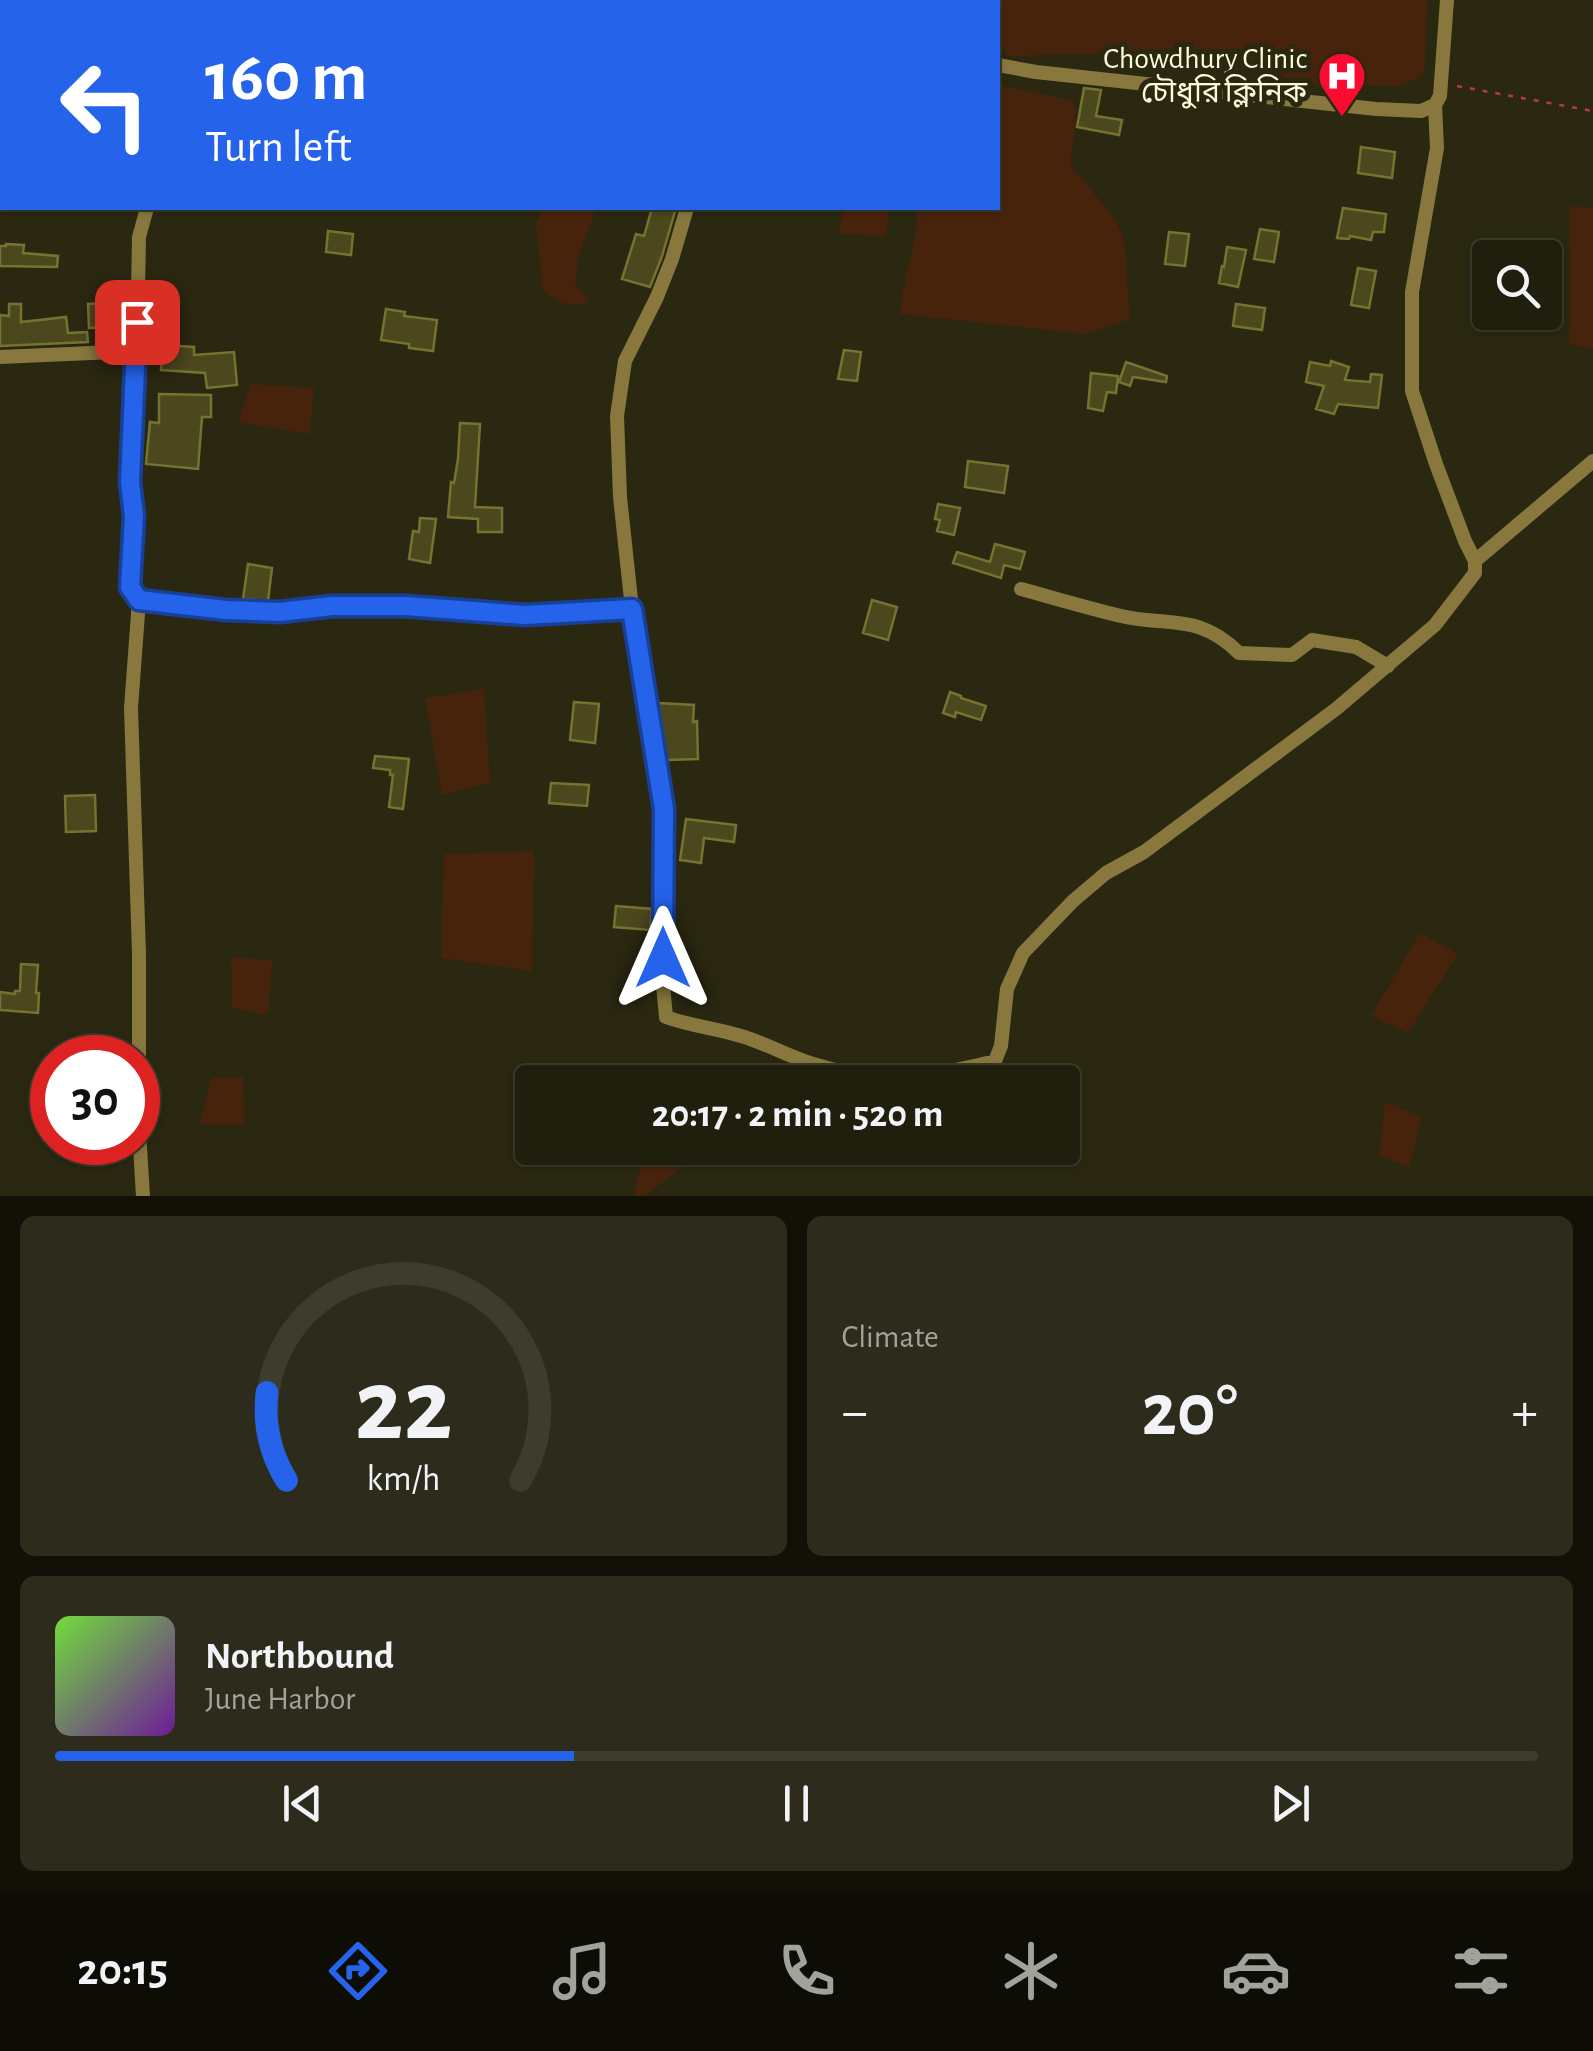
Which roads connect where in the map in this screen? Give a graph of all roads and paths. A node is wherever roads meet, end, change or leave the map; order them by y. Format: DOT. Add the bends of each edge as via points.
graph roads {
  1 [pos="1447,0"];
  2 [pos="1000,65"];
  3 [pos="1440,82"];
  4 [pos="1435,105"];
  5 [pos="1593,111"];
  6 [pos="146,210"];
  7 [pos="686,210"];
  8 [pos="137,351"];
  9 [pos="0,357"];
  10 [pos="1593,461"];
  11 [pos="1476,561"];
  12 [pos="1021,589"];
  13 [pos="139,600"];
  14 [pos="632,609"];
  15 [pos="1388,666"];
  16 [pos="143,1196"];
  1 -- 3 [label="street"];
  2 -- 4 [label="street" via="1376,109 1421,111"];
  3 -- 4 [label="street"];
  3 -- 5 [label="path"];
  4 -- 11 [label="street" via="1437,148 1412,292 1412,391"];
  6 -- 8 [label="street" via="139,236"];
  7 -- 14 [label="street" via="621,382 620,497"];
  8 -- 9 [label="street"];
  8 -- 13 [label="street" via="130,587"];
  10 -- 11 [label="street"];
  11 -- 15 [label="street" via="1472,580 1435,625"];
  12 -- 15 [label="street" via="1126,617 1188,622 1223,637 1239,653 1292,655 1312,640 1356,647"];
  13 -- 14 [label="street" via="280,612 332,606 525,615"];
  13 -- 16 [label="street" via="131,708"];
  14 -- 15 [label="street" via="664,809 666,1016 742,1036 810,1064 890,1078 994,1061 1006,988 1024,953 1073,901"];
}
